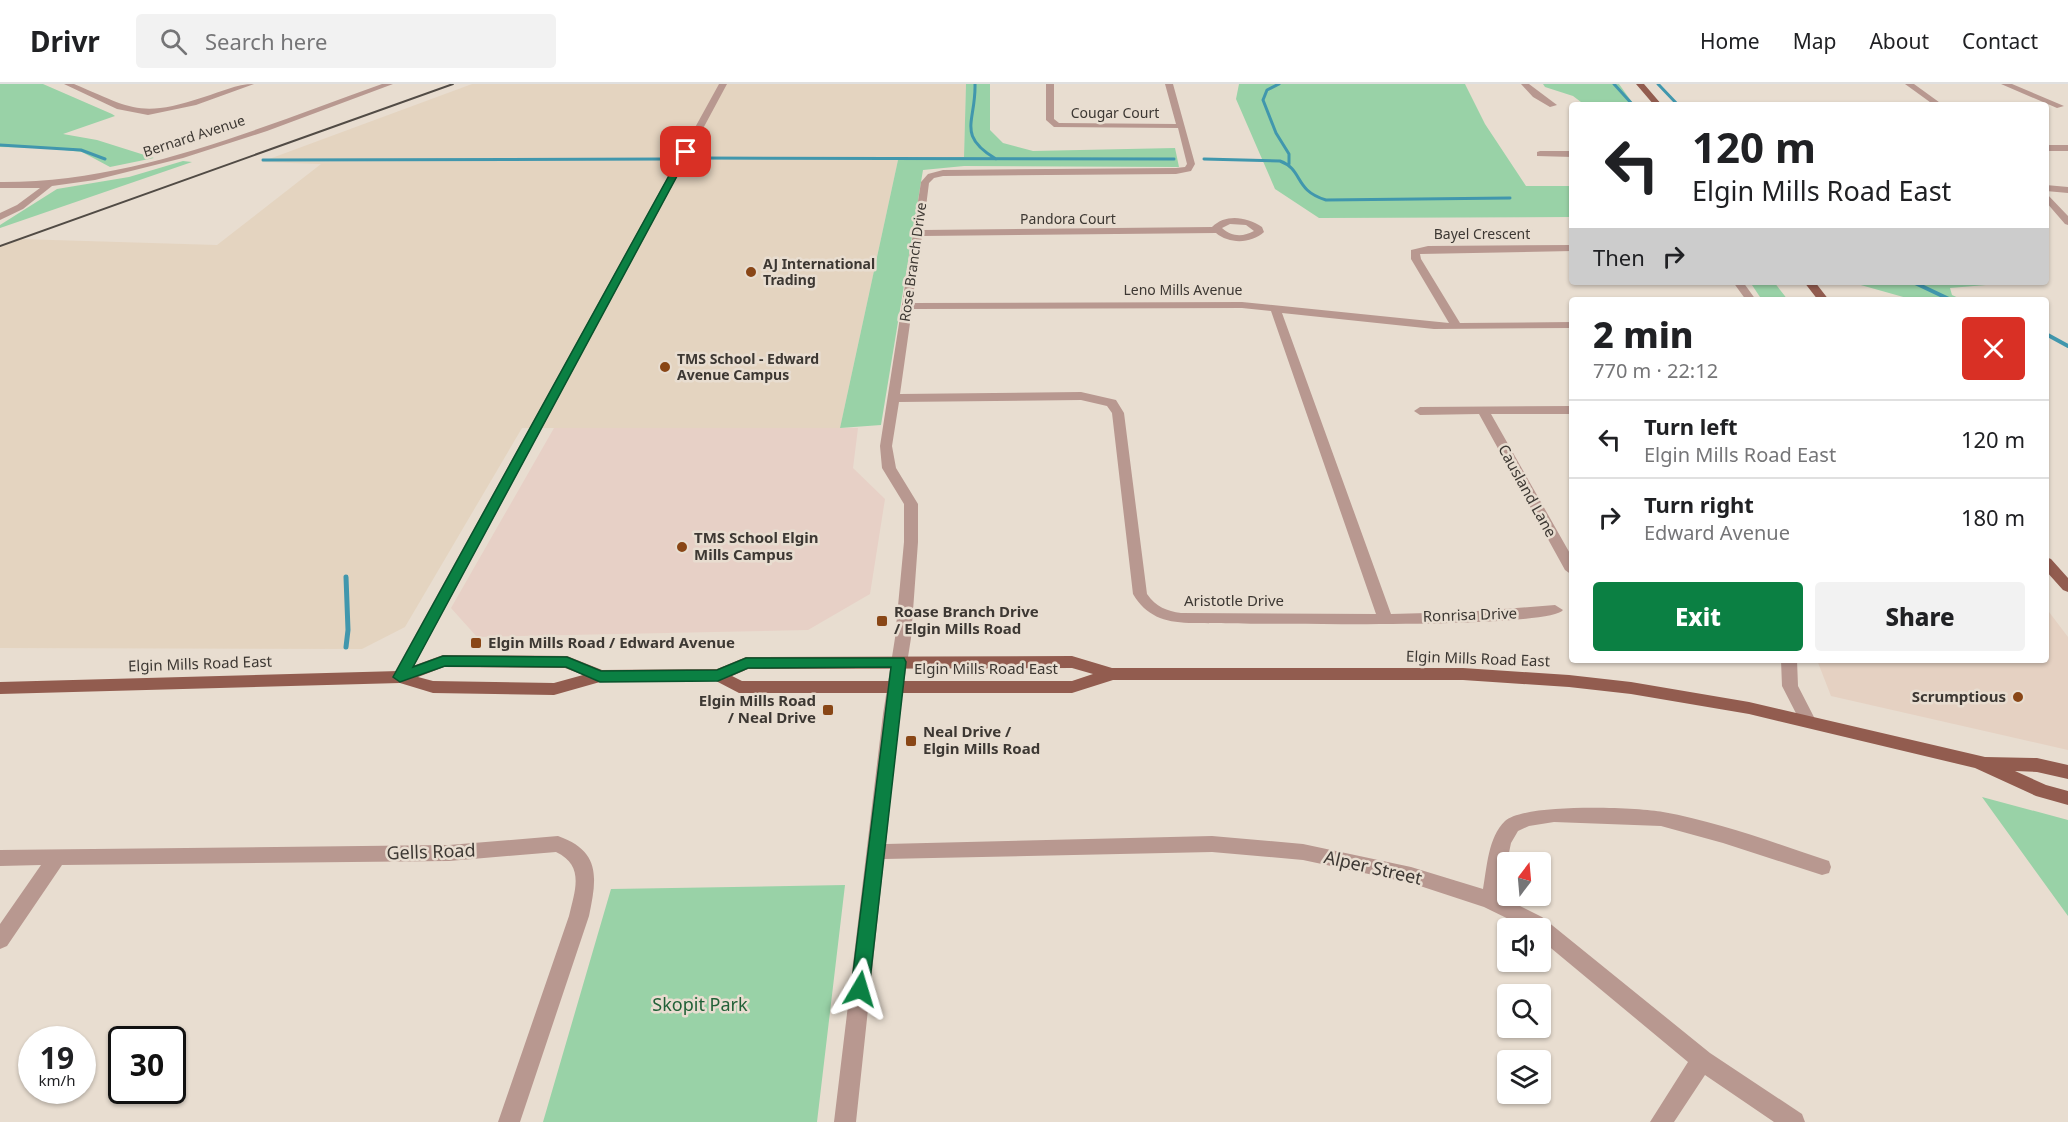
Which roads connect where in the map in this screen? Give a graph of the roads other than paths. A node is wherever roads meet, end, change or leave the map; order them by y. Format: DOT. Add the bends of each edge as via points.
graph roads {
  1 [pos="68,84"];
  2 [pos="94,84"];
  3 [pos="250,84"];
  4 [pos="389,84"];
  5 [pos="723,84"];
  6 [pos="1050,84"];
  7 [pos="1169,84"];
  8 [pos="1525,84"];
  9 [pos="1640,84"];
  10 [pos="1909,84"];
  11 [pos="2005,84"];
  12 [pos="78,88"];
  13 [pos="1655,102"];
  14 [pos="1935,102"];
  15 [pos="1553,105"];
  16 [pos="2060,106"];
  17 [pos="1182,126"];
  18 [pos="2049,148"];
  19 [pos="2068,148"];
  20 [pos="1540,154"];
  21 [pos="1569,154"];
  22 [pos="49,184"];
  23 [pos="0,185"];
  24 [pos="2049,188"];
  25 [pos="2068,190"];
  26 [pos="2049,200"];
  27 [pos="0,217"];
  28 [pos="2068,222"];
  29 [pos="1218,230"];
  30 [pos="918,233"];
  31 [pos="1569,248"];
  32 [pos="1812,285"];
  33 [pos="1822,297"];
  34 [pos="908,306"];
  35 [pos="1275,308"];
  36 [pos="1569,325"];
  37 [pos="1457,326"];
  38 [pos="894,398"];
  39 [pos="1483,410"];
  40 [pos="1569,410"];
  41 [pos="1420,411"];
  42 [pos="1569,565"];
  43 [pos="2049,565"];
  44 [pos="2068,587"];
  45 [pos="1555,610"];
  46 [pos="1385,618"];
  47 [pos="899,662"];
  48 [pos="1789,663"];
  49 [pos="1112,674"];
  50 [pos="718,675"];
  51 [pos="600,676"];
  52 [pos="400,677"];
  53 [pos="0,687"];
  54 [pos="895,687"];
  55 [pos="1808,721"];
  56 [pos="1979,762"];
  57 [pos="2068,772"];
  58 [pos="2068,798"];
  59 [pos="876,852"];
  60 [pos="57,857"];
  61 [pos="0,858"];
  62 [pos="1822,867"];
  63 [pos="1490,900"];
  64 [pos="0,940"];
  65 [pos="1702,1060"];
  66 [pos="509,1122"];
  67 [pos="845,1122"];
  68 [pos="1661,1122"];
  69 [pos="1794,1122"];
  1 -- 12 [label="street"];
  2 -- 12 [label="street"];
  3 -- 12 [label="street" via="146,114"];
  4 -- 22 [label="street, Bernard Avenue" via="171,160"];
  5 -- 52 [label="street"];
  6 -- 17 [label="street, Cougar Court" via="1050,120 1057,125"];
  7 -- 17 [label="street, Rose Branch Drive"];
  8 -- 15 [label="street"];
  9 -- 13 [label="main road"];
  10 -- 14 [label="street"];
  11 -- 16 [label="street"];
  17 -- 30 [label="street, Rose Branch Drive" via="1190,153 1188,169 935,174 925,182"];
  18 -- 19 [label="street"];
  20 -- 21 [label="street"];
  22 -- 23 [label="street, Bernard Avenue"];
  22 -- 27 [label="street"];
  24 -- 25 [label="street"];
  26 -- 28 [label="street"];
  29 -- 30 [label="street, Pandora Court"];
  30 -- 34 [label="street, Rose Branch Drive"];
  31 -- 37 [label="street, Bayel Crescent" via="1415,252"];
  32 -- 33 [label="main road"];
  34 -- 35 [label="street, Leno Mills Avenue" via="1234,304"];
  34 -- 38 [label="street, Rose Branch Drive"];
  35 -- 37 [label="street, Leno Mills Avenue"];
  35 -- 46 [label="street"];
  36 -- 37 [label="street"];
  38 -- 46 [label="street, Aristotle Drive" via="1081,396 1112,403 1118,413 1140,594 1144,603 1160,614 1173,618"];
  38 -- 47 [label="street, Rose Branch Drive" via="886,456 894,480 911,504 912,523"];
  39 -- 40 [label="street"];
  39 -- 41 [label="street"];
  39 -- 42 [label="street, Causland Lane"];
  43 -- 44 [label="main road"];
  45 -- 46 [label="street, Ronrisa Drive" via="1500,616"];
  47 -- 49 [label="main road, Elgin Mills Road East" via="1072,662"];
  47 -- 50 [label="main road, Elgin Mills Road East" via="746,663"];
  47 -- 54 [label="street, Rose Branch Drive"];
  48 -- 55 [label="street" via="1790,686"];
  49 -- 54 [label="main road, Elgin Mills Road East" via="1072,687"];
  49 -- 55 [label="main road, Elgin Mills Road East" via="1520,677 1631,688"];
  50 -- 51 [label="main road, Elgin Mills Road East"];
  50 -- 54 [label="main road, Elgin Mills Road East" via="739,687"];
  51 -- 52 [label="main road, Elgin Mills Road East" via="554,689 433,687"];
  51 -- 52 [label="main road, Elgin Mills Road East" via="567,662 443,661"];
  52 -- 53 [label="main road, Elgin Mills Road East"];
  54 -- 59 [label="street, Rose Branch Drive"];
  55 -- 56 [label="main road, Elgin Mills Road East"];
  56 -- 57 [label="main road, Elgin Mills Road East" via="2037,765"];
  56 -- 58 [label="main road, Elgin Mills Road East" via="2042,791"];
  59 -- 63 [label="street, Alper Street" via="1212,844 1303,852 1411,875"];
  59 -- 67 [label="street, Rose Branch Drive"];
  60 -- 61 [label="street, Gells Road"];
  60 -- 64 [label="street"];
  60 -- 66 [label="street, Gells Road" via="449,853 537,845 567,847 583,864 586,885"];
  62 -- 63 [label="street" via="1661,819 1554,815 1526,819 1512,826 1502,842"];
  63 -- 65 [label="street, Alper Street" via="1535,923"];
  65 -- 68 [label="street"];
  65 -- 69 [label="street, Alper Street"];
}
